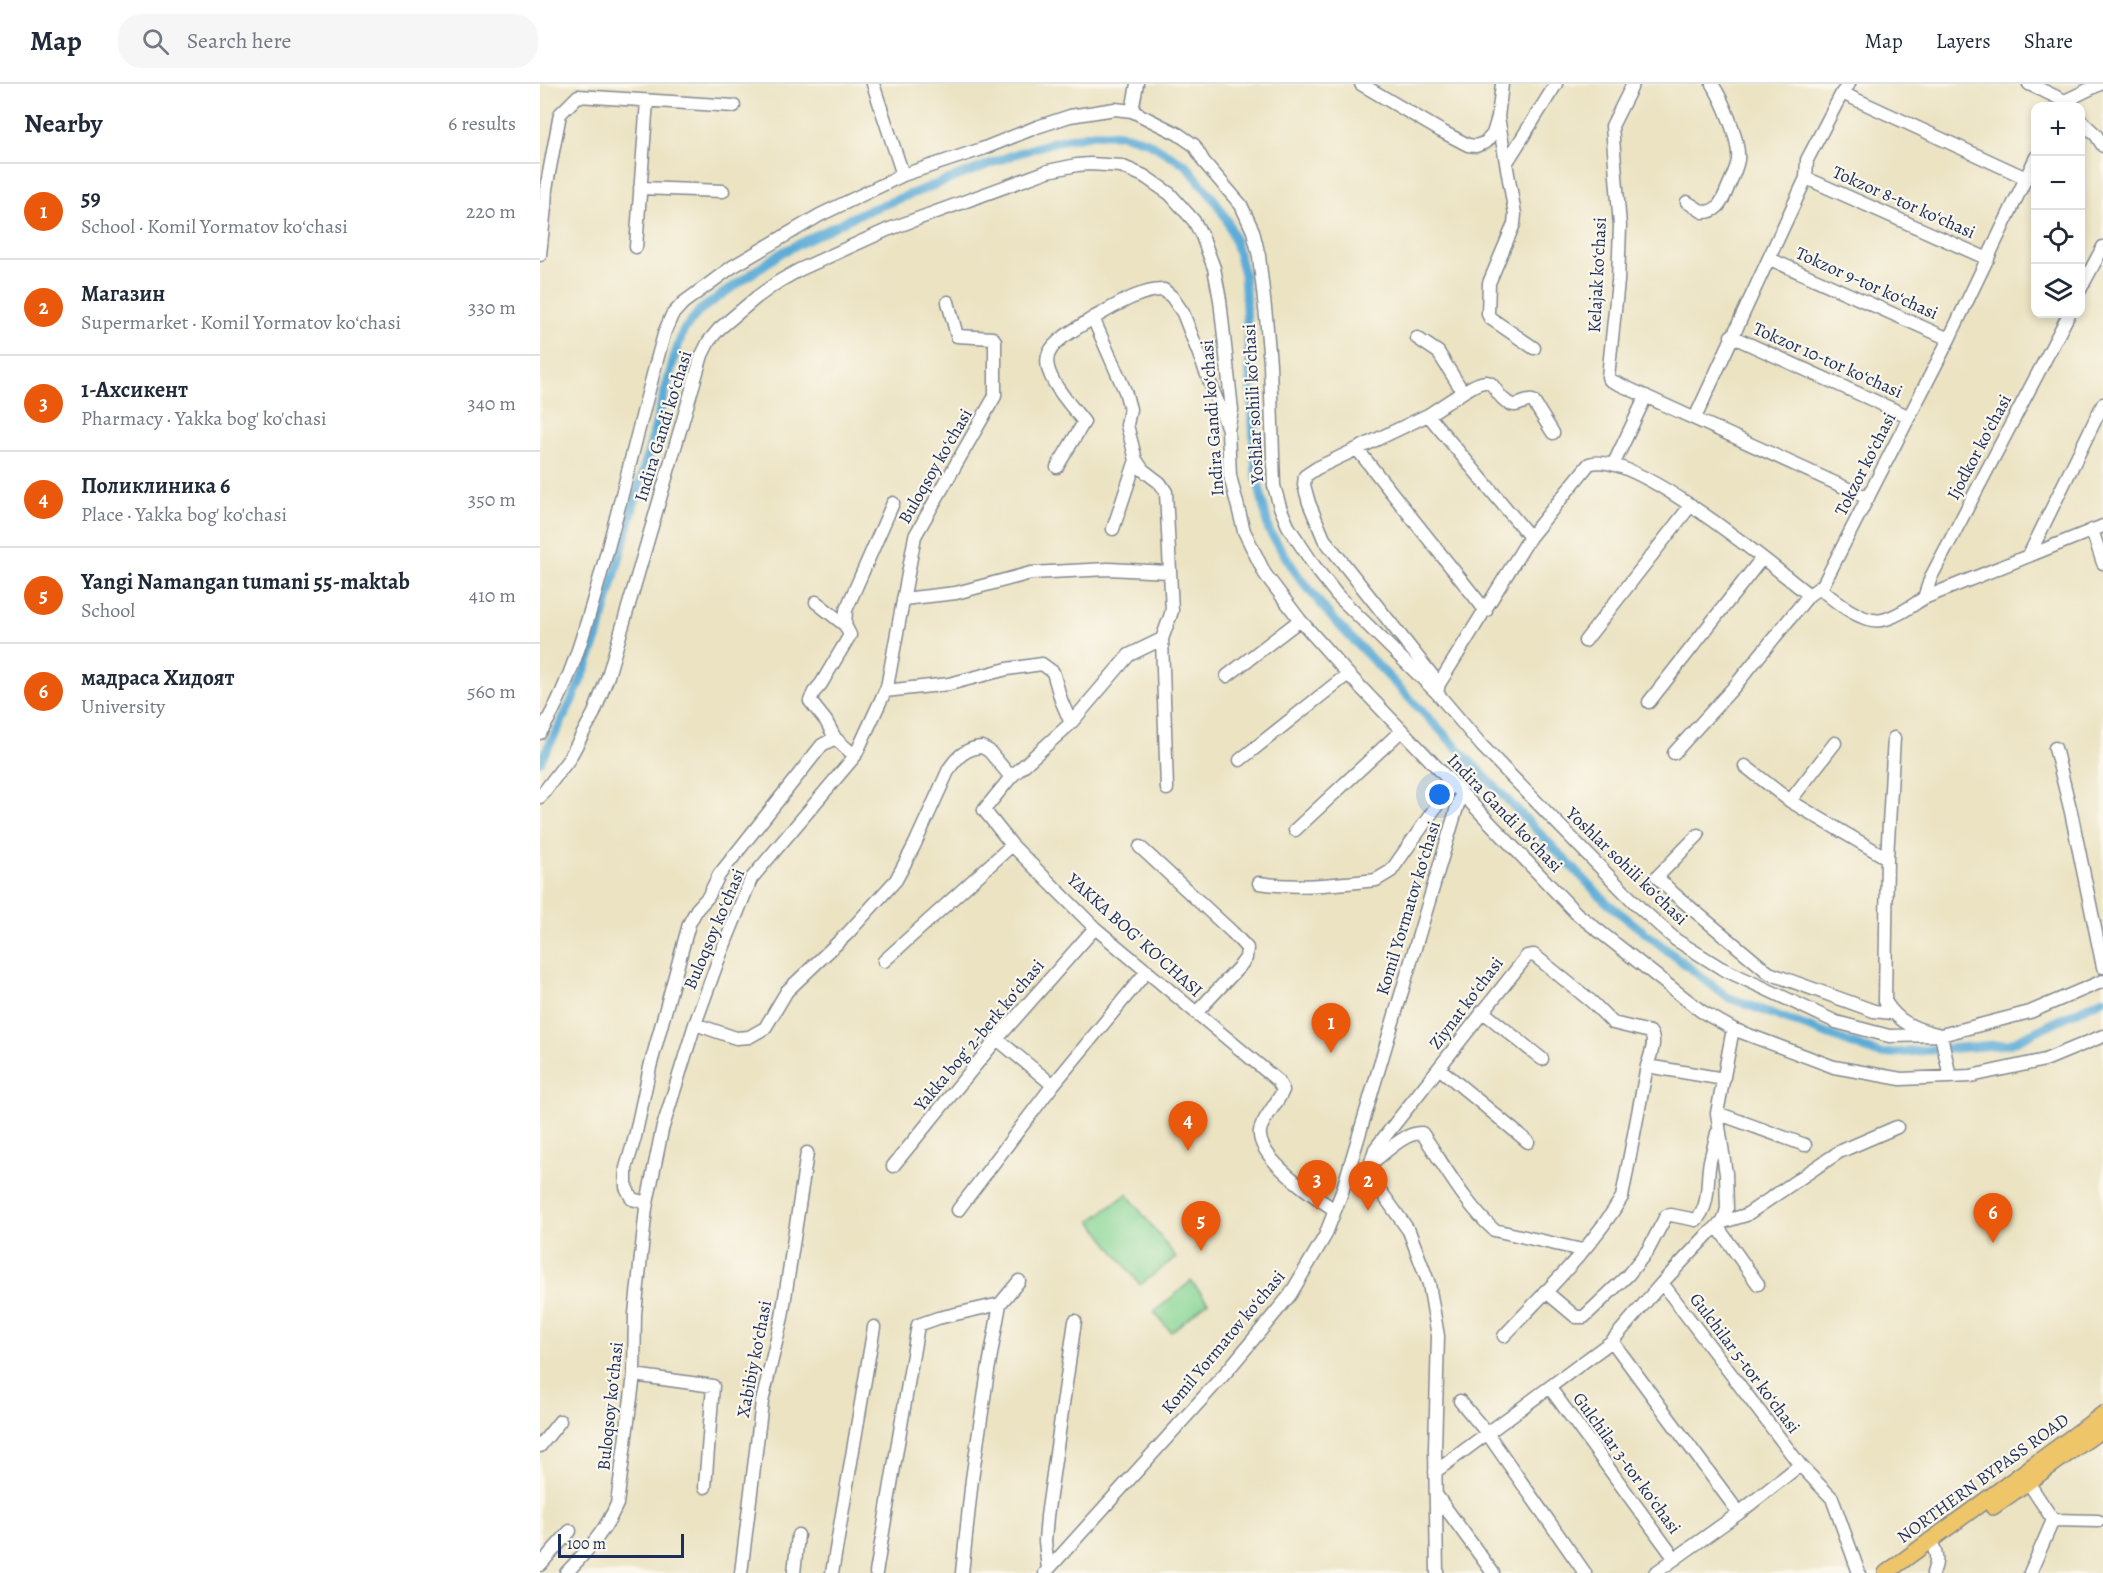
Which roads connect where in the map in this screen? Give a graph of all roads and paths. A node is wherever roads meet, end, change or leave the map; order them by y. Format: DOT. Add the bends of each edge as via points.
graph roads {
  1 [pos="873,84"];
  2 [pos="1137,84"];
  3 [pos="1361,84"];
  4 [pos="1502,84"];
  5 [pos="1556,84"];
  6 [pos="1633,84"];
  7 [pos="1712,84"];
  8 [pos="2029,84"];
  9 [pos="2100,84"];
  10 [pos="1845,88"];
  11 [pos="647,101"];
  12 [pos="2061,102"];
  13 [pos="2071,102"];
  14 [pos="734,105"];
  15 [pos="1132,111"];
  16 [pos="1498,117"];
  17 [pos="2085,125"];
  18 [pos="2103,146"];
  19 [pos="1507,162"];
  20 [pos="2031,165"];
  21 [pos="903,175"];
  22 [pos="2024,177"];
  23 [pos="1806,178"];
  24 [pos="640,188"];
  25 [pos="723,191"];
  26 [pos="1687,202"];
  27 [pos="542,204"];
  28 [pos="636,247"];
  29 [pos="2103,247"];
  30 [pos="540,255"];
  31 [pos="1770,259"];
  32 [pos="1988,259"];
  33 [pos="2085,281"];
  34 [pos="948,302"];
  35 [pos="1094,318"];
  36 [pos="2067,318"];
  37 [pos="1731,336"];
  38 [pos="1417,338"];
  39 [pos="1949,339"];
  40 [pos="1534,348"];
  41 [pos="1463,392"];
  42 [pos="1646,396"];
  43 [pos="2103,404"];
  44 [pos="1428,415"];
  45 [pos="1910,417"];
  46 [pos="1695,418"];
  47 [pos="1228,430"];
  48 [pos="1553,433"];
  49 [pos="1358,449"];
  50 [pos="1136,460"];
  51 [pos="1614,463"];
  52 [pos="1057,467"];
  53 [pos="1868,498"];
  54 [pos="893,503"];
  55 [pos="1691,505"];
  56 [pos="2097,528"];
  57 [pos="1113,529"];
  58 [pos="1530,537"];
  59 [pos="2029,555"];
  60 [pos="1762,558"];
  61 [pos="2103,563"];
  62 [pos="1169,572"];
  63 [pos="1820,588"];
  64 [pos="1809,595"];
  65 [pos="1924,598"];
  66 [pos="903,599"];
  67 [pos="816,602"];
  68 [pos="1486,611"];
  69 [pos="1300,620"];
  70 [pos="845,625"];
  71 [pos="1162,639"];
  72 [pos="1585,641"];
  73 [pos="1348,674"];
  74 [pos="1227,676"];
  75 [pos="1438,688"];
  76 [pos="885,691"];
  77 [pos="1649,702"];
  78 [pos="1071,723"];
  79 [pos="1401,731"];
  80 [pos="540,733"];
  81 [pos="835,738"];
  82 [pos="1894,738"];
  83 [pos="1835,743"];
  84 [pos="2055,748"];
  85 [pos="1674,753"];
  86 [pos="855,756"];
  87 [pos="1240,760"];
  88 [pos="1745,766"];
  89 [pos="1011,777"];
  90 [pos="1452,784"];
  91 [pos="1167,789"];
  92 [pos="1461,794"];
  93 [pos="540,797"];
  94 [pos="1790,801"];
  95 [pos="1295,830"];
  96 [pos="1698,835"];
  97 [pos="1012,845"];
  98 [pos="1140,847"];
  99 [pos="1887,858"];
  100 [pos="1259,883"];
  101 [pos="1095,928"];
  102 [pos="884,961"];
  103 [pos="2103,967"];
  104 [pos="1147,971"];
  105 [pos="2103,981"];
  106 [pos="1482,1011"];
  107 [pos="1196,1013"];
  108 [pos="1892,1013"];
  109 [pos="695,1024"];
  110 [pos="1732,1029"];
  111 [pos="1941,1035"];
  112 [pos="2103,1036"];
  113 [pos="997,1039"];
  114 [pos="1542,1059"];
  115 [pos="1647,1066"];
  116 [pos="1439,1068"];
  117 [pos="1949,1072"];
  118 [pos="1724,1079"];
  119 [pos="1053,1085"];
  120 [pos="1719,1119"];
  121 [pos="1897,1127"];
  122 [pos="1528,1142"];
  123 [pos="1805,1145"];
  124 [pos="807,1153"];
  125 [pos="893,1166"];
  126 [pos="1360,1167"];
  127 [pos="647,1203"];
  128 [pos="958,1210"];
  129 [pos="1335,1210"];
  130 [pos="1720,1224"];
  131 [pos="1582,1250"];
  132 [pos="1019,1281"];
  133 [pos="1662,1283"];
  134 [pos="1758,1284"];
  135 [pos="1545,1291"];
  136 [pos="1000,1304"];
  137 [pos="1075,1321"];
  138 [pos="874,1327"];
  139 [pos="1504,1336"];
  140 [pos="1612,1341"];
  141 [pos="634,1375"];
  142 [pos="1550,1388"];
  143 [pos="1460,1401"];
  144 [pos="2103,1414"];
  145 [pos="560,1421"];
  146 [pos="2103,1429"];
  147 [pos="1487,1433"];
  148 [pos="540,1446"];
  149 [pos="1800,1466"];
  150 [pos="1435,1472"];
  151 [pos="2028,1482"];
  152 [pos="705,1487"];
  153 [pos="1437,1496"];
  154 [pos="1739,1514"];
  155 [pos="2053,1520"];
  156 [pos="2098,1521"];
  157 [pos="570,1531"];
  158 [pos="798,1535"];
  159 [pos="1933,1544"];
  160 [pos="1675,1559"];
  161 [pos="540,1565"];
  162 [pos="1046,1571"];
  163 [pos="566,1573"];
  164 [pos="741,1573"];
  165 [pos="794,1573"];
  166 [pos="832,1573"];
  167 [pos="876,1573"];
  168 [pos="962,1573"];
  169 [pos="1437,1573"];
  170 [pos="1493,1573"];
  171 [pos="1585,1573"];
  172 [pos="1655,1573"];
  173 [pos="1860,1573"];
  174 [pos="1886,1573"];
  175 [pos="1901,1573"];
  176 [pos="1933,1573"];
  177 [pos="2030,1573"];
  1 -- 21 [label="street"];
  2 -- 15 [label="street"];
  3 -- 16 [label="street" via="1468,145 1486,142"];
  4 -- 16 [label="street"];
  5 -- 19 [label="street"];
  6 -- 42 [label="street, Kelajak koʻchasi" via="1612,126 1620,226 1608,377"];
  7 -- 26 [label="street" via="1734,138 1736,168 1716,209 1703,212"];
  8 -- 12 [label="street"];
  9 -- 13 [label="street"];
  10 -- 22 [label="street"];
  10 -- 23 [label="street" via="1807,160"];
  11 -- 14 [label="street"];
  11 -- 24 [label="street"];
  11 -- 27 [label="street" via="578,96 565,107 557,126"];
  15 -- 21 [label="street" via="1115,109 1070,116"];
  15 -- 75 [label="street, Yoshlar sohili koʻchasi" via="1194,145 1241,205 1253,231 1266,317 1274,486 1288,526 1337,595"];
  16 -- 19 [label="street"];
  17 -- 18 [label="street"];
  19 -- 40 [label="street" via="1514,224 1488,283 1488,315"];
  20 -- 22 [label="street, Tokzor koʻchasi"];
  21 -- 80 [label="street" via="820,215 732,267 672,315 582,638 551,716"];
  22 -- 32 [label="street, Tokzor koʻchasi"];
  23 -- 31 [label="street"];
  23 -- 32 [label="street, Tokzor 8-tor koʻchasi"];
  24 -- 25 [label="street"];
  24 -- 28 [label="street"];
  27 -- 30 [label="street"];
  29 -- 33 [label="street"];
  31 -- 37 [label="street"];
  31 -- 39 [label="street, Tokzor 9-tor koʻchasi"];
  32 -- 39 [label="street, Tokzor koʻchasi"];
  34 -- 66 [label="street, Buloqsoy koʻchasi" via="957,336 994,341 995,396 915,536"];
  35 -- 47 [label="street" via="1130,299 1164,290 1183,313"];
  35 -- 50 [label="street" via="1125,391 1130,409 1127,425"];
  35 -- 52 [label="street" via="1055,345 1047,359 1051,377 1084,422"];
  36 -- 65 [label="street, Ijodkor koʻchasi" via="1930,577"];
  37 -- 45 [label="street, Tokzor 10-tor koʻchasi"];
  37 -- 46 [label="street"];
  38 -- 41 [label="street" via="1438,352"];
  39 -- 45 [label="street, Tokzor koʻchasi"];
  41 -- 44 [label="street, Yoshlar sohili koʻchasi"];
  41 -- 48 [label="street, Yoshlar sohili koʻchasi" via="1487,382 1510,404 1533,401"];
  42 -- 46 [label="street, Kelajak koʻchasi"];
  42 -- 51 [label="street"];
  43 -- 59 [label="street"];
  44 -- 49 [label="street, Yoshlar sohili koʻchasi"];
  44 -- 58 [label="street"];
  45 -- 53 [label="street, Tokzor koʻchasi"];
  46 -- 53 [label="street, Kelajak koʻchasi"];
  47 -- 69 [label="street, Indira Gandi koʻchasi" via="1230,476 1244,531 1265,574"];
  47 -- 93 [label="street, Indira Gandi koʻchasi" via="1232,410 1220,300 1205,244 1194,221 1170,194 1122,166 1090,164 1048,171 887,230 799,270 738,312 705,347 608,676 594,713 569,759"];
  49 -- 68 [label="street"];
  49 -- 75 [label="street, Yoshlar sohili koʻchasi" via="1305,476 1309,503 1324,539"];
  50 -- 57 [label="street"];
  50 -- 62 [label="street" via="1166,492"];
  51 -- 55 [label="street"];
  51 -- 58 [label="street" via="1589,464"];
  53 -- 63 [label="street, Tokzor koʻchasi"];
  54 -- 70 [label="street" via="846,610"];
  55 -- 60 [label="street"];
  55 -- 72 [label="street"];
  56 -- 59 [label="street"];
  56 -- 61 [label="street"];
  58 -- 68 [label="street"];
  59 -- 65 [label="street"];
  60 -- 64 [label="street"];
  60 -- 77 [label="street"];
  62 -- 66 [label="street" via="1108,569 1031,573 956,593"];
  62 -- 71 [label="street" via="1172,611"];
  63 -- 64 [label="street, Tokzor koʻchasi"];
  63 -- 65 [label="street" via="1871,620 1904,611"];
  64 -- 85 [label="street, Tokzor koʻchasi"];
  66 -- 76 [label="street, Buloqsoy koʻchasi"];
  67 -- 70 [label="street"];
  68 -- 75 [label="street"];
  69 -- 73 [label="street, Indira Gandi koʻchasi"];
  69 -- 74 [label="street"];
  70 -- 81 [label="street" via="850,635 810,701"];
  71 -- 78 [label="street, YAKKA BOG' KO'CHASI" via="1129,655"];
  71 -- 91 [label="street"];
  73 -- 79 [label="street, Indira Gandi koʻchasi"];
  73 -- 87 [label="street"];
  75 -- 111 [label="street, Yoshlar sohili koʻchasi" via="1482,746 1676,940 1721,968 1836,1022 1888,1036"];
  76 -- 78 [label="street" via="949,684 1042,664 1053,672"];
  76 -- 86 [label="street, Buloqsoy koʻchasi"];
  78 -- 89 [label="street, YAKKA BOG' KO'CHASI"];
  79 -- 90 [label="street, Indira Gandi koʻchasi"];
  79 -- 95 [label="street"];
  81 -- 86 [label="street"];
  81 -- 127 [label="street" via="822,746 769,810 719,875 689,924 626,1168 626,1187 632,1199"];
  82 -- 99 [label="street"];
  83 -- 94 [label="street"];
  84 -- 103 [label="street"];
  86 -- 109 [label="street, Buloqsoy koʻchasi" via="751,879"];
  88 -- 94 [label="street"];
  89 -- 97 [label="street, YAKKA BOG' KO'CHASI" via="984,810"];
  89 -- 109 [label="street" via="982,747 965,752 949,769 896,880 787,991 765,1028 749,1038 736,1038"];
  90 -- 92 [label="street, Indira Gandi koʻchasi"];
  90 -- 100 [label="street" via="1392,871 1384,876 1326,886"];
  92 -- 110 [label="street, Indira Gandi koʻchasi" via="1576,913 1701,1011"];
  92 -- 126 [label="street, Komil Yormatov koʻchasi"];
  94 -- 99 [label="street"];
  96 -- 108 [label="street" via="1657,877 1672,893 1769,973 1874,1011"];
  97 -- 101 [label="street, YAKKA BOG' KO'CHASI"];
  97 -- 102 [label="street"];
  98 -- 107 [label="street" via="1247,948 1240,966"];
  99 -- 108 [label="street" via="1885,1001"];
  101 -- 104 [label="street, YAKKA BOG' KO'CHASI"];
  101 -- 113 [label="street, Yakka bogʻ 2-berk koʻchasi"];
  104 -- 107 [label="street, YAKKA BOG' KO'CHASI"];
  104 -- 119 [label="street"];
  105 -- 111 [label="street, Yoshlar sohili koʻchasi" via="2030,1012"];
  106 -- 114 [label="street"];
  106 -- 115 [label="street, Ziynat koʻchasi" via="1520,963 1534,955 1613,1023 1650,1032 1653,1042"];
  106 -- 116 [label="street, Ziynat koʻchasi"];
  107 -- 129 [label="street, YAKKA BOG' KO'CHASI" via="1281,1085 1281,1096 1260,1130 1262,1143 1298,1185"];
  108 -- 111 [label="street" via="1918,1030"];
  109 -- 127 [label="street, Buloqsoy koʻchasi" via="662,1130"];
  110 -- 117 [label="street, Indira Gandi koʻchasi" via="1834,1067 1901,1079"];
  110 -- 118 [label="street"];
  111 -- 117 [label="street"];
  112 -- 117 [label="street, Indira Gandi koʻchasi" via="2045,1060 1971,1077"];
  113 -- 119 [label="street"];
  113 -- 125 [label="street, Yakka bogʻ 2-berk koʻchasi"];
  115 -- 118 [label="street"];
  115 -- 131 [label="street, Ziynat koʻchasi" via="1622,1197"];
  116 -- 122 [label="street"];
  116 -- 126 [label="street, Ziynat koʻchasi"];
  118 -- 120 [label="street"];
  119 -- 128 [label="street"];
  120 -- 123 [label="street"];
  120 -- 130 [label="street" via="1727,1209"];
  120 -- 135 [label="street" via="1703,1214 1696,1220 1666,1216 1648,1250 1628,1275 1584,1317 1576,1317"];
  121 -- 130 [label="street" via="1839,1152 1746,1215"];
  124 -- 164 [label="street, Xabibiy koʻchasi" via="782,1317 762,1402"];
  126 -- 129 [label="street, Komil Yormatov koʻchasi"];
  126 -- 131 [label="street" via="1403,1139 1422,1133 1494,1230"];
  126 -- 150 [label="street" via="1409,1231 1429,1284 1438,1336"];
  127 -- 141 [label="street, Buloqsoy koʻchasi" via="635,1314"];
  129 -- 162 [label="street, Komil Yormatov koʻchasi" via="1325,1236 1290,1295 1228,1370"];
  130 -- 133 [label="street"];
  130 -- 134 [label="street"];
  131 -- 135 [label="street, Ziynat koʻchasi"];
  132 -- 136 [label="street"];
  133 -- 140 [label="street"];
  133 -- 149 [label="street, Gulchilar 5-tor koʻchasi"];
  135 -- 139 [label="street, Ziynat koʻchasi"];
  136 -- 167 [label="street" via="918,1325"];
  136 -- 168 [label="street" via="973,1468"];
  137 -- 162 [label="street" via="1047,1516"];
  138 -- 166 [label="street"];
  140 -- 142 [label="street"];
  140 -- 154 [label="street"];
  141 -- 152 [label="street" via="713,1386"];
  141 -- 163 [label="street, Buloqsoy koʻchasi" via="618,1504 592,1546"];
  142 -- 147 [label="street"];
  142 -- 160 [label="street, Gulchilar 3-tor koʻchasi"];
  143 -- 147 [label="street"];
  144 -- 159 [label="main road, NORTHERN BYPASS ROAD"];
  145 -- 148 [label="street"];
  146 -- 151 [label="main road, NORTHERN BYPASS ROAD"];
  147 -- 150 [label="street"];
  147 -- 171 [label="street"];
  149 -- 154 [label="street"];
  149 -- 173 [label="street, Gulchilar 5-tor koʻchasi" via="1832,1498"];
  150 -- 153 [label="street"];
  151 -- 155 [label="street"];
  151 -- 159 [label="main road, NORTHERN BYPASS ROAD"];
  153 -- 169 [label="street"];
  153 -- 170 [label="street"];
  154 -- 160 [label="street"];
  155 -- 156 [label="street"];
  155 -- 177 [label="street"];
  157 -- 161 [label="street"];
  158 -- 165 [label="street"];
  159 -- 174 [label="main road, NORTHERN BYPASS ROAD"];
  159 -- 175 [label="main road, NORTHERN BYPASS ROAD"];
  159 -- 176 [label="street" via="1937,1563"];
  160 -- 172 [label="street"];
}
